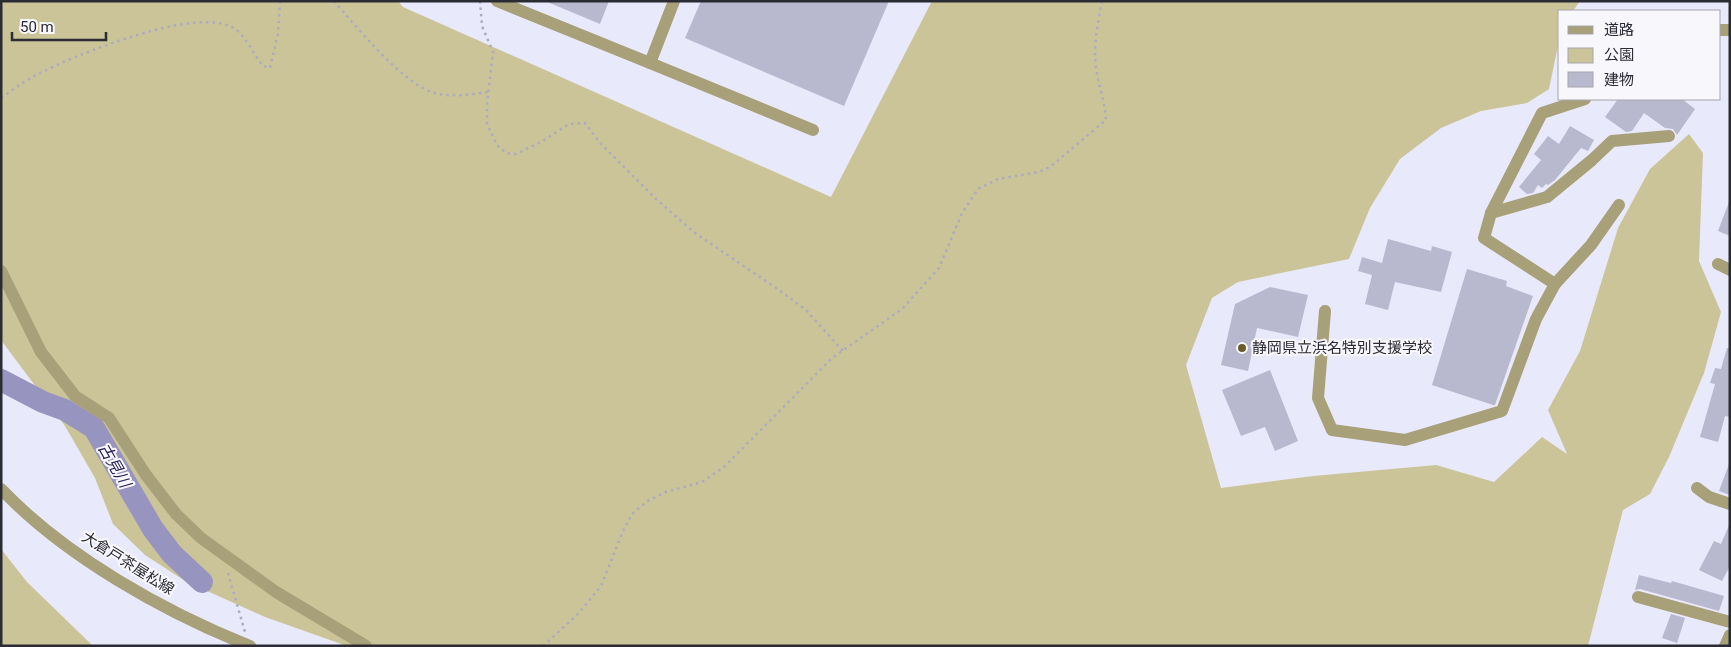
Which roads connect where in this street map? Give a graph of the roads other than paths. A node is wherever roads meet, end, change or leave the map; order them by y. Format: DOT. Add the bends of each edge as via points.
graph roads {
  1 [pos="497,1"];
  2 [pos="674,1"];
  3 [pos="650,63"];
  4 [pos="1582,100"];
  5 [pos="812,130"];
  6 [pos="1669,136"];
  7 [pos="1619,205"];
  8 [pos="1491,213"];
  9 [pos="1,271"];
  10 [pos="1554,284"];
  11 [pos="1325,311"];
  12 [pos="1696,488"];
  13 [pos="1,489"];
  14 [pos="1730,504"];
  15 [pos="1638,597"];
  16 [pos="1730,622"];
  17 [pos="1730,635"];
  18 [pos="249,645"];
  19 [pos="366,646"];
  20 [pos="1726,646"];
  1 -- 3 [label="street"];
  2 -- 3 [label="street"];
  3 -- 5 [label="street"];
  4 -- 8 [label="street" via="1542,114"];
  6 -- 8 [label="street" via="1612,141 1546,197"];
  7 -- 10 [label="street" via="1591,245"];
  8 -- 10 [label="street" via="1484,238"];
  9 -- 19 [label="street" via="41,352 75,396 109,418 176,514 221,554 276,592"];
  10 -- 11 [label="street" via="1536,319 1502,410 1405,440 1332,430 1318,398"];
  12 -- 14 [label="street" via="1709,497"];
  13 -- 18 [label="street, 大倉戸茶屋松線" via="53,534 116,578 190,620"];
  15 -- 16 [label="street"];
  17 -- 20 [label="street"];
}
